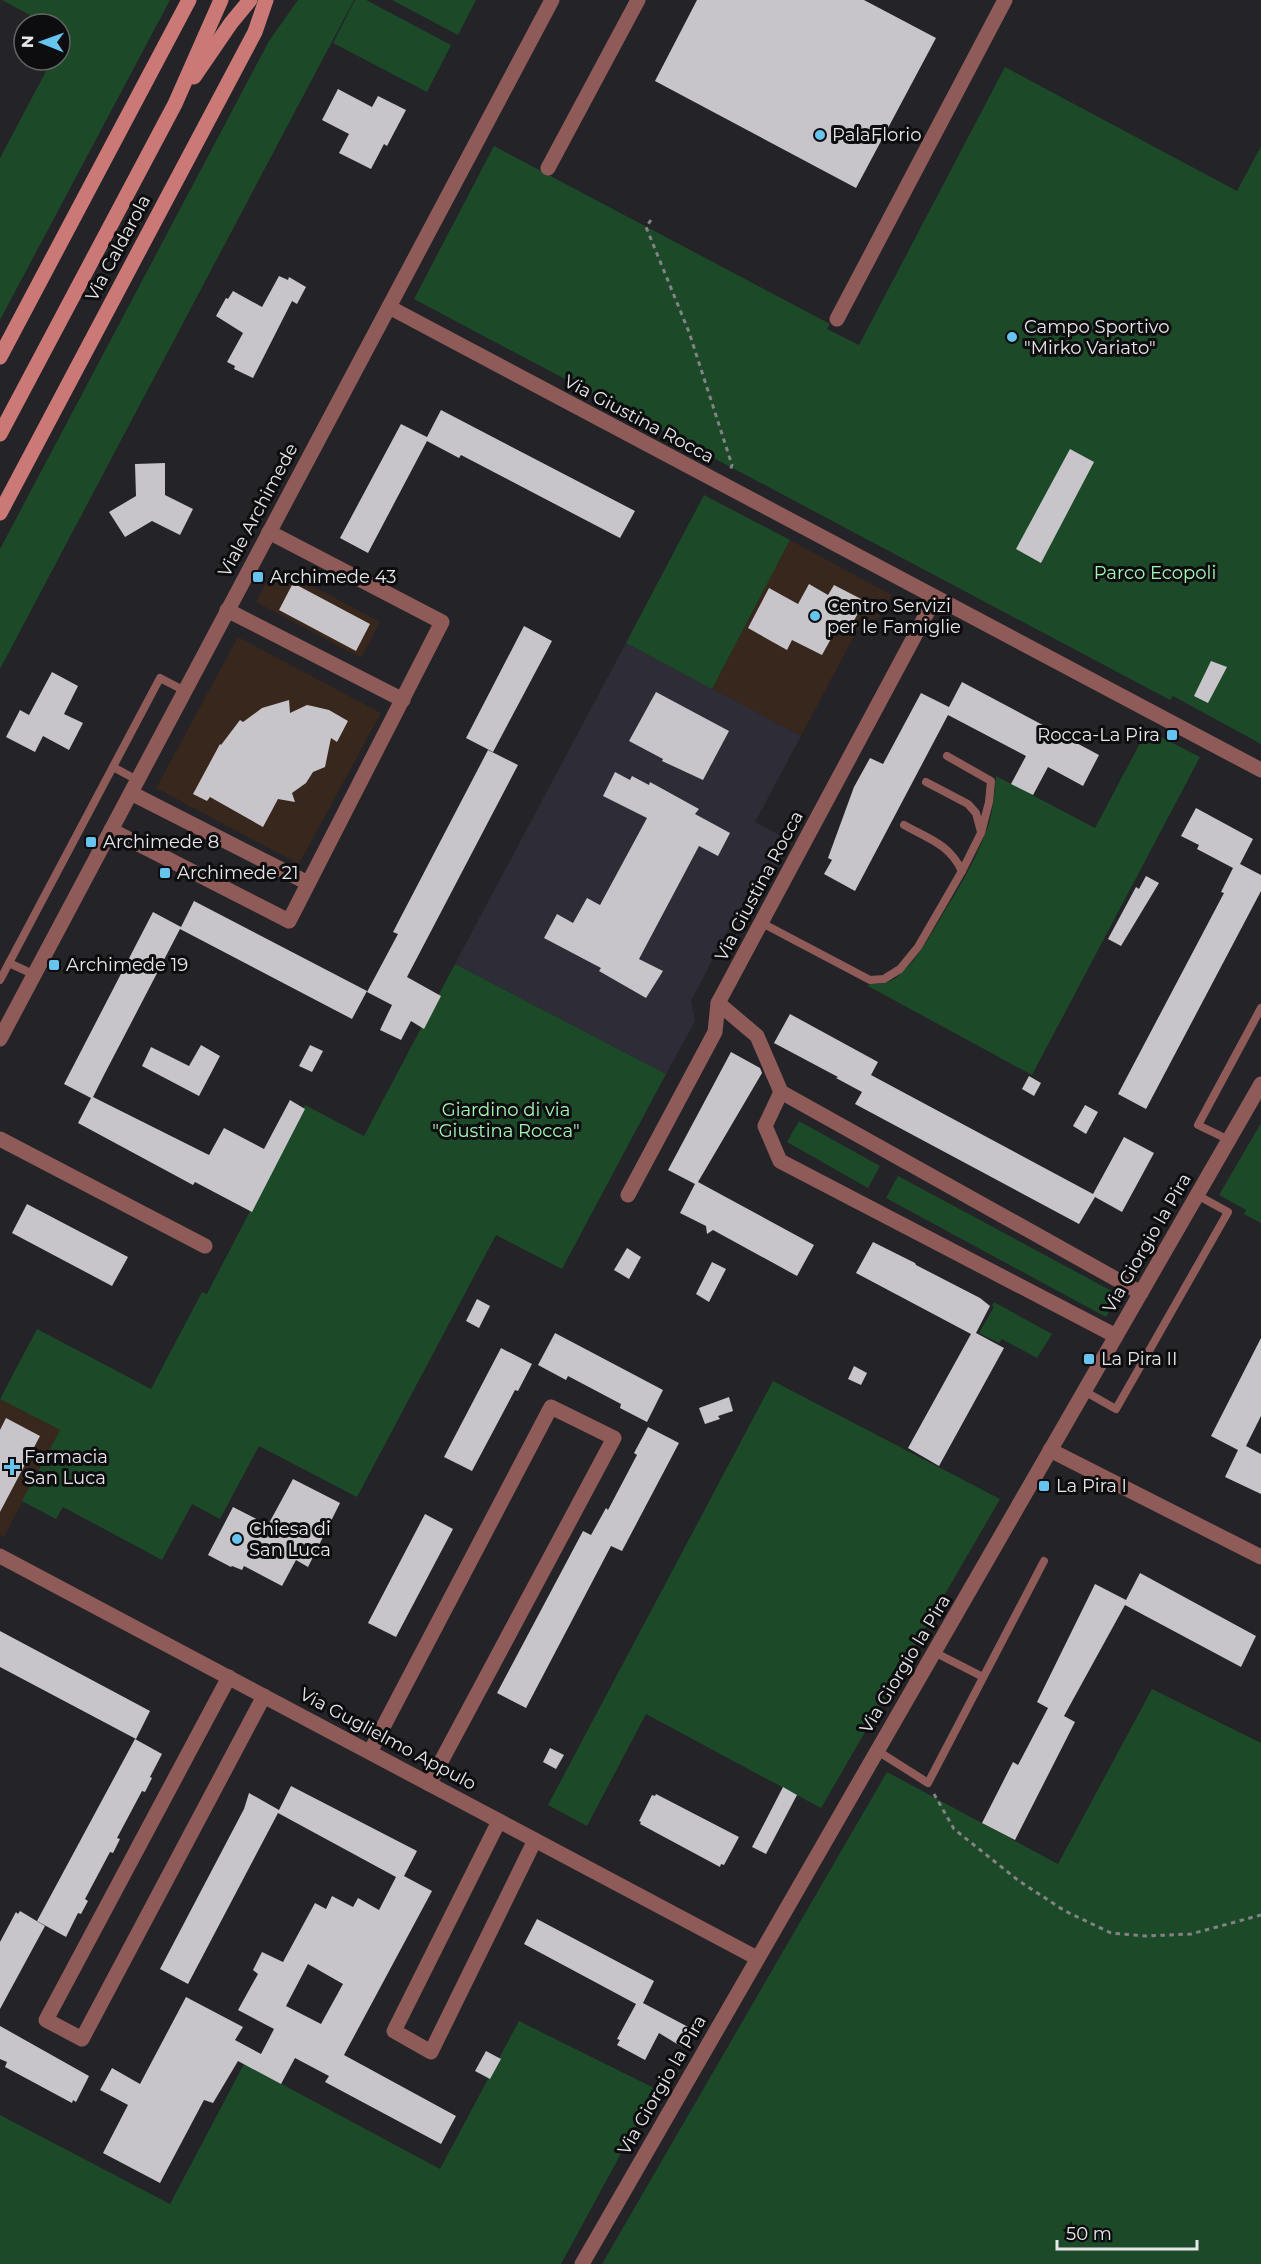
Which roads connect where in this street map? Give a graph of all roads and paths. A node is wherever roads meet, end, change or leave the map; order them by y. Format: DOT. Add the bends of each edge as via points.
graph roads {
  1 [pos="189,0"];
  2 [pos="221,0"];
  3 [pos="250,0"];
  4 [pos="266,0"];
  5 [pos="552,0"];
  6 [pos="638,0"];
  7 [pos="1005,0"];
  8 [pos="175,104"];
  9 [pos="548,168"];
  10 [pos="651,220"];
  11 [pos="389,307"];
  12 [pos="837,320"];
  13 [pos="0,357"];
  14 [pos="0,434"];
  15 [pos="724,486"];
  16 [pos="0,513"];
  17 [pos="269,532"];
  18 [pos="935,598"];
  19 [pos="227,610"];
  20 [pos="185,691"];
  21 [pos="402,700"];
  22 [pos="947,756"];
  23 [pos="113,767"];
  24 [pos="1261,770"];
  25 [pos="926,782"];
  26 [pos="134,786"];
  27 [pos="904,825"];
  28 [pos="111,830"];
  29 [pos="981,833"];
  30 [pos="962,871"];
  31 [pos="308,883"];
  32 [pos="762,923"];
  33 [pos="9,963"];
  34 [pos="34,975"];
  35 [pos="0,980"];
  36 [pos="718,1003"];
  37 [pos="1261,1008"];
  38 [pos="1,1033"];
  39 [pos="1261,1084"];
  40 [pos="781,1092"];
  41 [pos="0,1139"];
  42 [pos="1229,1140"];
  43 [pos="628,1195"];
  44 [pos="1197,1195"];
  45 [pos="205,1246"];
  46 [pos="1141,1293"];
  47 [pos="1116,1336"];
  48 [pos="1084,1391"];
  49 [pos="1050,1450"];
  50 [pos="0,1556"];
  51 [pos="1261,1557"];
  52 [pos="1044,1561"];
  53 [pos="936,1653"];
  54 [pos="229,1677"];
  55 [pos="983,1677"];
  56 [pos="264,1696"];
  57 [pos="876,1750"];
  58 [pos="370,1752"];
  59 [pos="928,1783"];
  60 [pos="429,1784"];
  61 [pos="499,1821"];
  62 [pos="535,1839"];
  63 [pos="1261,1915"];
  64 [pos="758,1958"];
  65 [pos="582,2264"];
  1 -- 13 [label="street"];
  2 -- 8 [label="street, Via Caldarola"];
  3 -- 8 [label="street, Via Caldarola"];
  4 -- 16 [label="street, Via Caldarola" via="255,32"];
  5 -- 11 [label="street, Viale Archimede"];
  6 -- 9 [label="street"];
  7 -- 12 [label="street"];
  8 -- 14 [label="street, Via Caldarola"];
  10 -- 15 [label="path" via="646,227 689,332 732,465"];
  11 -- 15 [label="street, Via Giustina Rocca"];
  11 -- 17 [label="street, Viale Archimede"];
  15 -- 18 [label="street, Via Giustina Rocca"];
  17 -- 19 [label="street, Viale Archimede"];
  17 -- 21 [label="street" via="442,622"];
  18 -- 24 [label="street, Via Giustina Rocca"];
  18 -- 32 [label="street, Via Giustina Rocca"];
  19 -- 20 [label="street, Viale Archimede"];
  19 -- 21 [label="street"];
  20 -- 23 [label="lane" via="159,678"];
  20 -- 26 [label="street, Viale Archimede"];
  21 -- 31 [label="street"];
  22 -- 29 [label="lane" via="991,781"];
  23 -- 26 [label="lane"];
  23 -- 33 [label="lane"];
  25 -- 29 [label="lane" via="968,804 976,813"];
  26 -- 28 [label="street, Viale Archimede"];
  26 -- 31 [label="street"];
  27 -- 30 [label="lane" via="945,847"];
  28 -- 31 [label="street" via="289,921"];
  28 -- 34 [label="street, Viale Archimede"];
  29 -- 30 [label="lane"];
  30 -- 32 [label="lane" via="918,947 900,969 884,980 870,980"];
  32 -- 36 [label="street, Via Giustina Rocca"];
  33 -- 34 [label="lane"];
  33 -- 35 [label="lane"];
  34 -- 38 [label="street, Viale Archimede"];
  36 -- 40 [label="street" via="757,1036"];
  36 -- 43 [label="street, Via Giustina Rocca" via="716,1032"];
  37 -- 42 [label="lane" via="1198,1125"];
  39 -- 42 [label="street, Via Giorgio la Pira"];
  40 -- 46 [label="street"];
  40 -- 47 [label="street" via="765,1126 780,1161"];
  41 -- 45 [label="street"];
  42 -- 44 [label="street, Via Giorgio la Pira"];
  44 -- 46 [label="street, Via Giorgio la Pira"];
  44 -- 48 [label="lane" via="1228,1212 1116,1409"];
  46 -- 47 [label="street, Via Giorgio la Pira"];
  47 -- 48 [label="street, Via Giorgio la Pira"];
  48 -- 49 [label="street, Via Giorgio la Pira"];
  49 -- 51 [label="street"];
  49 -- 53 [label="street, Via Giorgio la Pira"];
  50 -- 54 [label="street, Via Guglielmo Appulo"];
  52 -- 55 [label="lane"];
  53 -- 55 [label="lane"];
  53 -- 57 [label="street, Via Giorgio la Pira"];
  54 -- 56 [label="street, Via Guglielmo Appulo"];
  54 -- 56 [label="street" via="45,2020 82,2039"];
  55 -- 59 [label="lane"];
  56 -- 58 [label="street, Via Guglielmo Appulo"];
  57 -- 59 [label="lane"];
  57 -- 64 [label="street, Via Giorgio la Pira"];
  58 -- 60 [label="street, Via Guglielmo Appulo"];
  58 -- 60 [label="street" via="551,1407 614,1438"];
  59 -- 63 [label="path" via="954,1829 1019,1881 1065,1911 1111,1933 1191,1934"];
  60 -- 61 [label="street, Via Guglielmo Appulo"];
  61 -- 62 [label="street, Via Guglielmo Appulo"];
  61 -- 62 [label="street" via="394,2031 431,2052"];
  62 -- 64 [label="street, Via Guglielmo Appulo"];
  64 -- 65 [label="street, Via Giorgio la Pira"];
}
